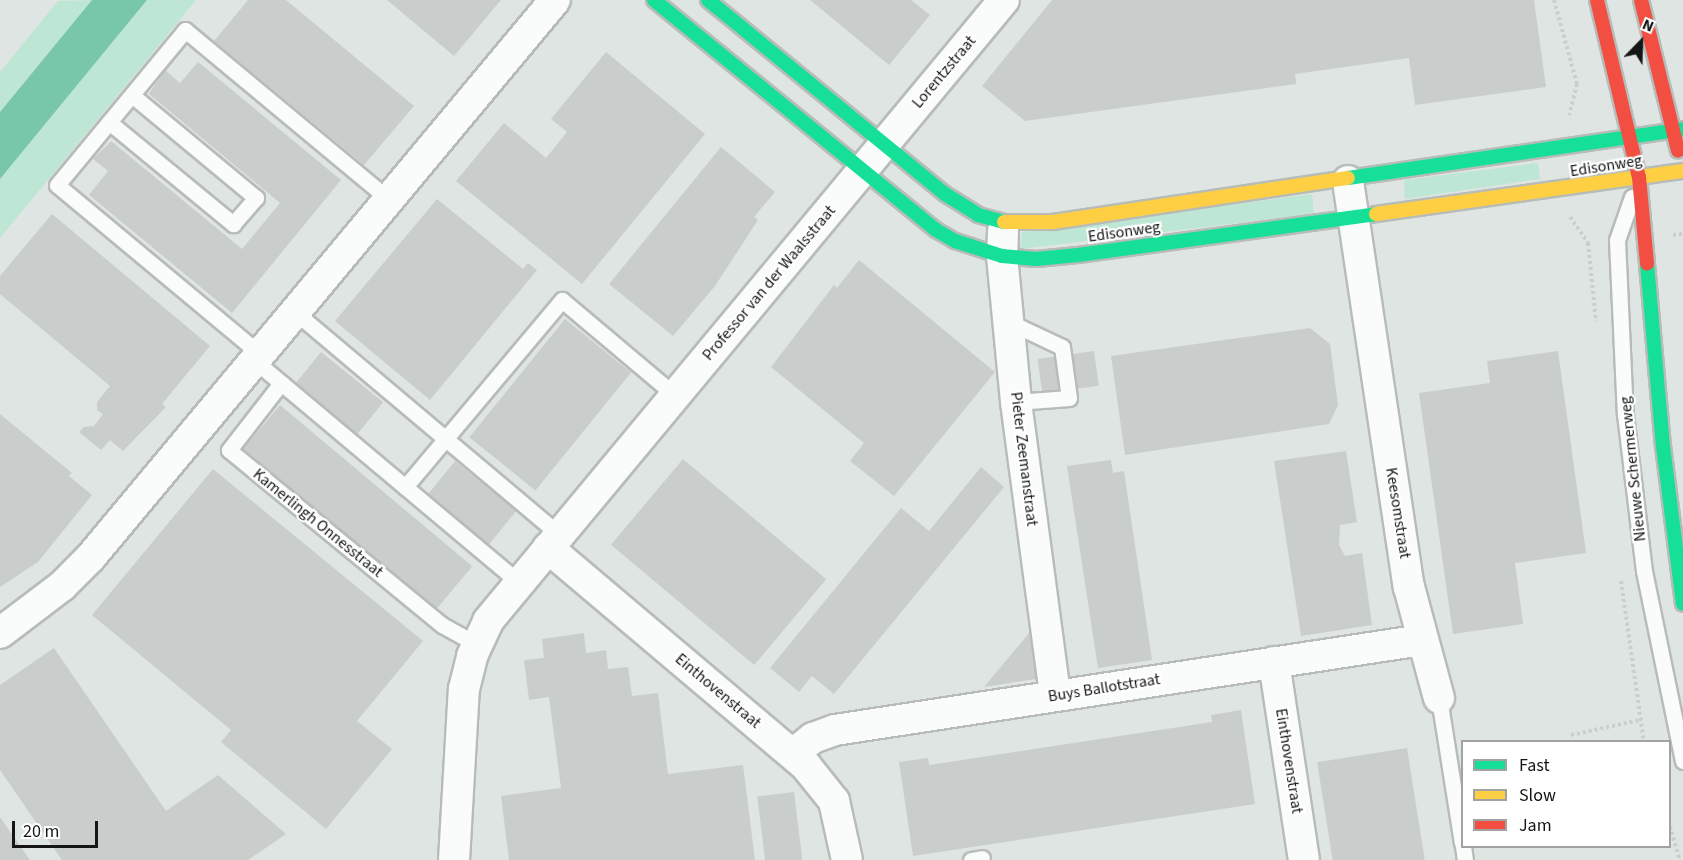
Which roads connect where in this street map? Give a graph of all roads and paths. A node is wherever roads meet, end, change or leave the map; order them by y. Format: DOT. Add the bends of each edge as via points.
graph roads {
  1 [pos="555,0"];
  2 [pos="654,0"];
  3 [pos="708,0"];
  4 [pos="1004,0"];
  5 [pos="1554,0"];
  6 [pos="1597,0"];
  7 [pos="1641,0"];
  8 [pos="1577,84"];
  9 [pos="132,95"];
  10 [pos="109,122"];
  11 [pos="1678,129"];
  12 [pos="1632,137"];
  13 [pos="884,144"];
  14 [pos="863,170"];
  15 [pos="1683,173"];
  16 [pos="1639,177"];
  17 [pos="1348,180"];
  18 [pos="390,200"];
  19 [pos="1353,216"];
  20 [pos="1004,222"];
  21 [pos="1002,256"];
  22 [pos="295,312"];
  23 [pos="1011,324"];
  24 [pos="257,357"];
  25 [pos="281,383"];
  26 [pos="675,395"];
  27 [pos="1016,402"];
  28 [pos="446,438"];
  29 [pos="405,487"];
  30 [pos="554,541"];
  31 [pos="518,582"];
  32 [pos="1683,604"];
  33 [pos="0,633"];
  34 [pos="1422,640"];
  35 [pos="476,644"];
  36 [pos="1274,662"];
  37 [pos="1055,695"];
  38 [pos="1439,698"];
  39 [pos="1640,720"];
  40 [pos="1571,735"];
  41 [pos="793,754"];
  42 [pos="1683,761"];
  43 [pos="1671,829"];
  44 [pos="1461,833"];
  45 [pos="454,860"];
  46 [pos="847,860"];
  47 [pos="1304,860"];
  48 [pos="1680,860"];
  1 -- 18 [label="street"];
  2 -- 14 [label="street, Edisonweg"];
  3 -- 13 [label="street, Edisonweg"];
  4 -- 13 [label="street, Lorentzstraat"];
  5 -- 8 [label="path"];
  6 -- 12 [label="street, Nieuwe Schermerweg"];
  7 -- 11 [label="street"];
  9 -- 10 [label="lane"];
  9 -- 10 [label="lane" via="256,198 233,224"];
  9 -- 18 [label="lane" via="185,30"];
  10 -- 24 [label="lane" via="57,185"];
  11 -- 12 [label="street, Edisonweg"];
  11 -- 15 [label="street"];
  12 -- 16 [label="street, Nieuwe Schermerweg"];
  12 -- 17 [label="street, Edisonweg"];
  13 -- 14 [label="street, Lorentzstraat"];
  13 -- 20 [label="street, Edisonweg" via="961,206"];
  14 -- 21 [label="street, Edisonweg" via="936,230 955,241"];
  14 -- 26 [label="street, Professor van der Waalsstraat"];
  15 -- 16 [label="street, Edisonweg"];
  16 -- 19 [label="street, Edisonweg"];
  16 -- 32 [label="street, Nieuwe Schermerweg" via="1663,446"];
  16 -- 42 [label="lane, Nieuwe Schermerweg" via="1617,240 1625,414 1644,571"];
  17 -- 19 [label="street, Keesomstraat"];
  17 -- 20 [label="street, Edisonweg" via="1053,222"];
  18 -- 22 [label="street"];
  19 -- 21 [label="street, Edisonweg" via="1078,255 1036,259"];
  19 -- 34 [label="street, Keesomstraat" via="1409,587"];
  20 -- 21 [label="street, Pieter Zeemanstraat"];
  21 -- 23 [label="street, Pieter Zeemanstraat"];
  22 -- 24 [label="street"];
  22 -- 28 [label="lane"];
  23 -- 27 [label="street, Pieter Zeemanstraat"];
  23 -- 27 [label="lane" via="1062,347 1069,398"];
  24 -- 25 [label="lane"];
  24 -- 33 [label="street" via="77,571"];
  25 -- 29 [label="lane"];
  25 -- 35 [label="lane, Kamerlingh Onnesstraat" via="229,450 442,625"];
  26 -- 28 [label="lane" via="562,300"];
  26 -- 30 [label="street, Professor van der Waalsstraat"];
  27 -- 37 [label="street, Pieter Zeemanstraat"];
  28 -- 29 [label="lane"];
  28 -- 30 [label="lane"];
  29 -- 31 [label="lane"];
  30 -- 31 [label="street, Professor van der Waalsstraat"];
  30 -- 41 [label="street, Einthovenstraat"];
  31 -- 35 [label="street, Professor van der Waalsstraat"];
  34 -- 36 [label="street, Buys Ballotstraat"];
  34 -- 38 [label="street, Keesomstraat"];
  35 -- 45 [label="street, Professor van der Waalsstraat" via="464,689"];
  36 -- 37 [label="street, Buys Ballotstraat"];
  36 -- 47 [label="street, Einthovenstraat"];
  37 -- 41 [label="street, Buys Ballotstraat" via="835,730 813,738"];
  38 -- 44 [label="lane, Keesomstraat"];
  39 -- 40 [label="path"];
  41 -- 46 [label="street, Einthovenstraat" via="834,801"];
  43 -- 48 [label="path"];
}
